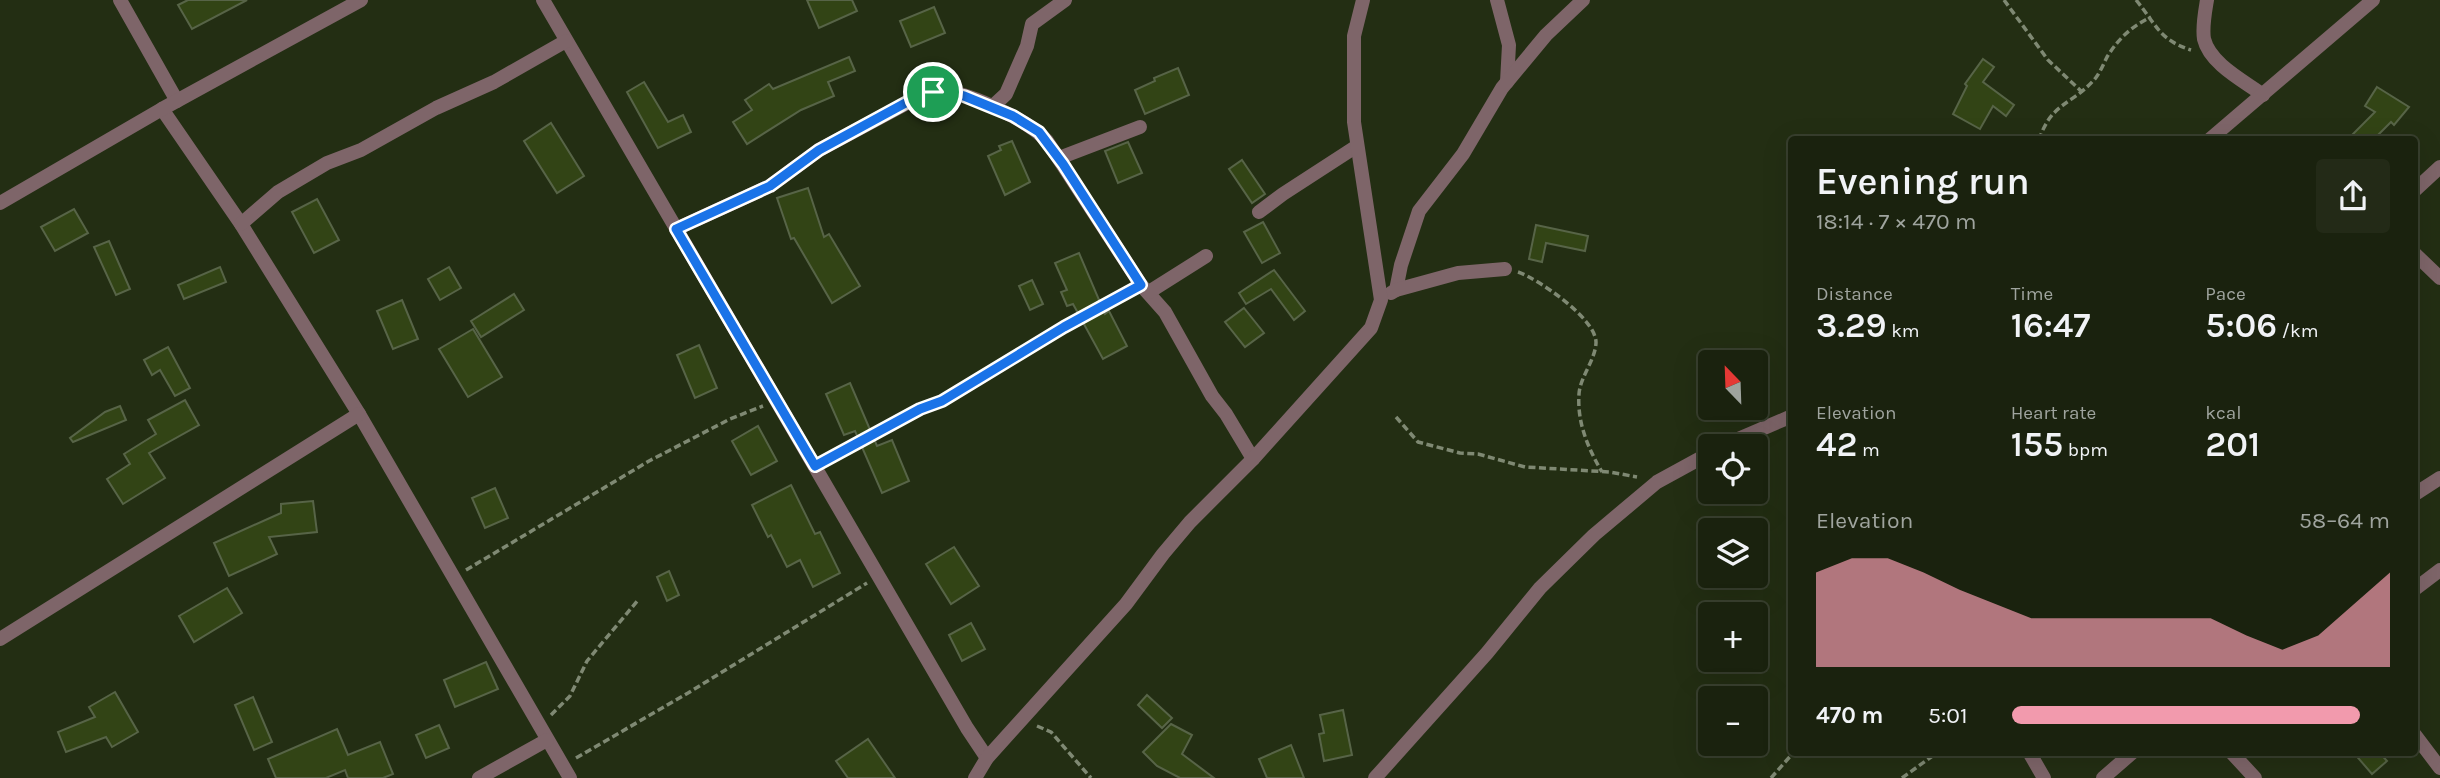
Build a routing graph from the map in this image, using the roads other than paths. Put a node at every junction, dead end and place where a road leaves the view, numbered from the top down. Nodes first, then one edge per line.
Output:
1 (120, 0) edge
2 (361, 0) edge
3 (543, 0) edge
4 (1065, 0) edge
5 (1363, 0) edge
6 (1497, 0) edge
7 (1583, 0) edge
8 (2207, 0) edge
9 (2373, 0) edge
10 (566, 41) junction
11 (1507, 82) junction
12 (2263, 95) junction
13 (177, 101) junction
14 (992, 107) junction
15 (162, 109) junction
16 (1140, 127) dead end
17 (2214, 136) edge
18 (1357, 146) junction
19 (1059, 158) junction
20 (2440, 167) edge
21 (2418, 187) edge
22 (0, 203) edge
23 (1259, 212) dead end
24 (241, 224) junction
25 (676, 229) junction
26 (1206, 256) dead end
27 (2418, 257) edge
28 (1505, 269) road end
29 (2440, 278) edge
30 (1145, 289) junction
31 (1396, 290) junction
32 (1381, 300) junction
33 (359, 414) junction
34 (1788, 418) edge
35 (1750, 434) edge
36 (1254, 459) junction
37 (1698, 460) edge
38 (2439, 481) edge
39 (2418, 492) edge
40 (2440, 570) edge
41 (2418, 587) edge
42 (0, 639) edge
43 (2418, 739) edge
44 (547, 740) junction
45 (2031, 756) edge
46 (2128, 756) edge
47 (2235, 756) edge
48 (987, 758) junction
49 (2440, 768) edge
50 (566, 772) edge
51 (479, 778) edge
52 (975, 778) edge
53 (1375, 778) edge
54 (2044, 778) edge
55 (2102, 778) edge
56 (2255, 778) edge

1 - 13 street
2 - 13 street
3 - 10 street
4 - 14 street
5 - 18 street
6 - 11 street
7 - 11 street
8 - 12 street
9 - 12 street
10 - 24 street
10 - 25 street
11 - 31 street
12 - 17 street
13 - 15 street
14 - 19 street
14 - 25 street
15 - 22 street
15 - 24 street
16 - 19 street
18 - 23 street
18 - 32 street
19 - 30 street
20 - 21 street
24 - 33 street
25 - 48 street
26 - 30 street
27 - 29 street
28 - 31 street
30 - 36 street
31 - 32 street
32 - 36 street
33 - 42 street
33 - 44 street
34 - 35 street
36 - 48 street
37 - 53 street
38 - 39 street
40 - 41 street
43 - 49 street
44 - 50 street
44 - 51 street
45 - 54 street
46 - 55 street
47 - 56 street
48 - 52 street

